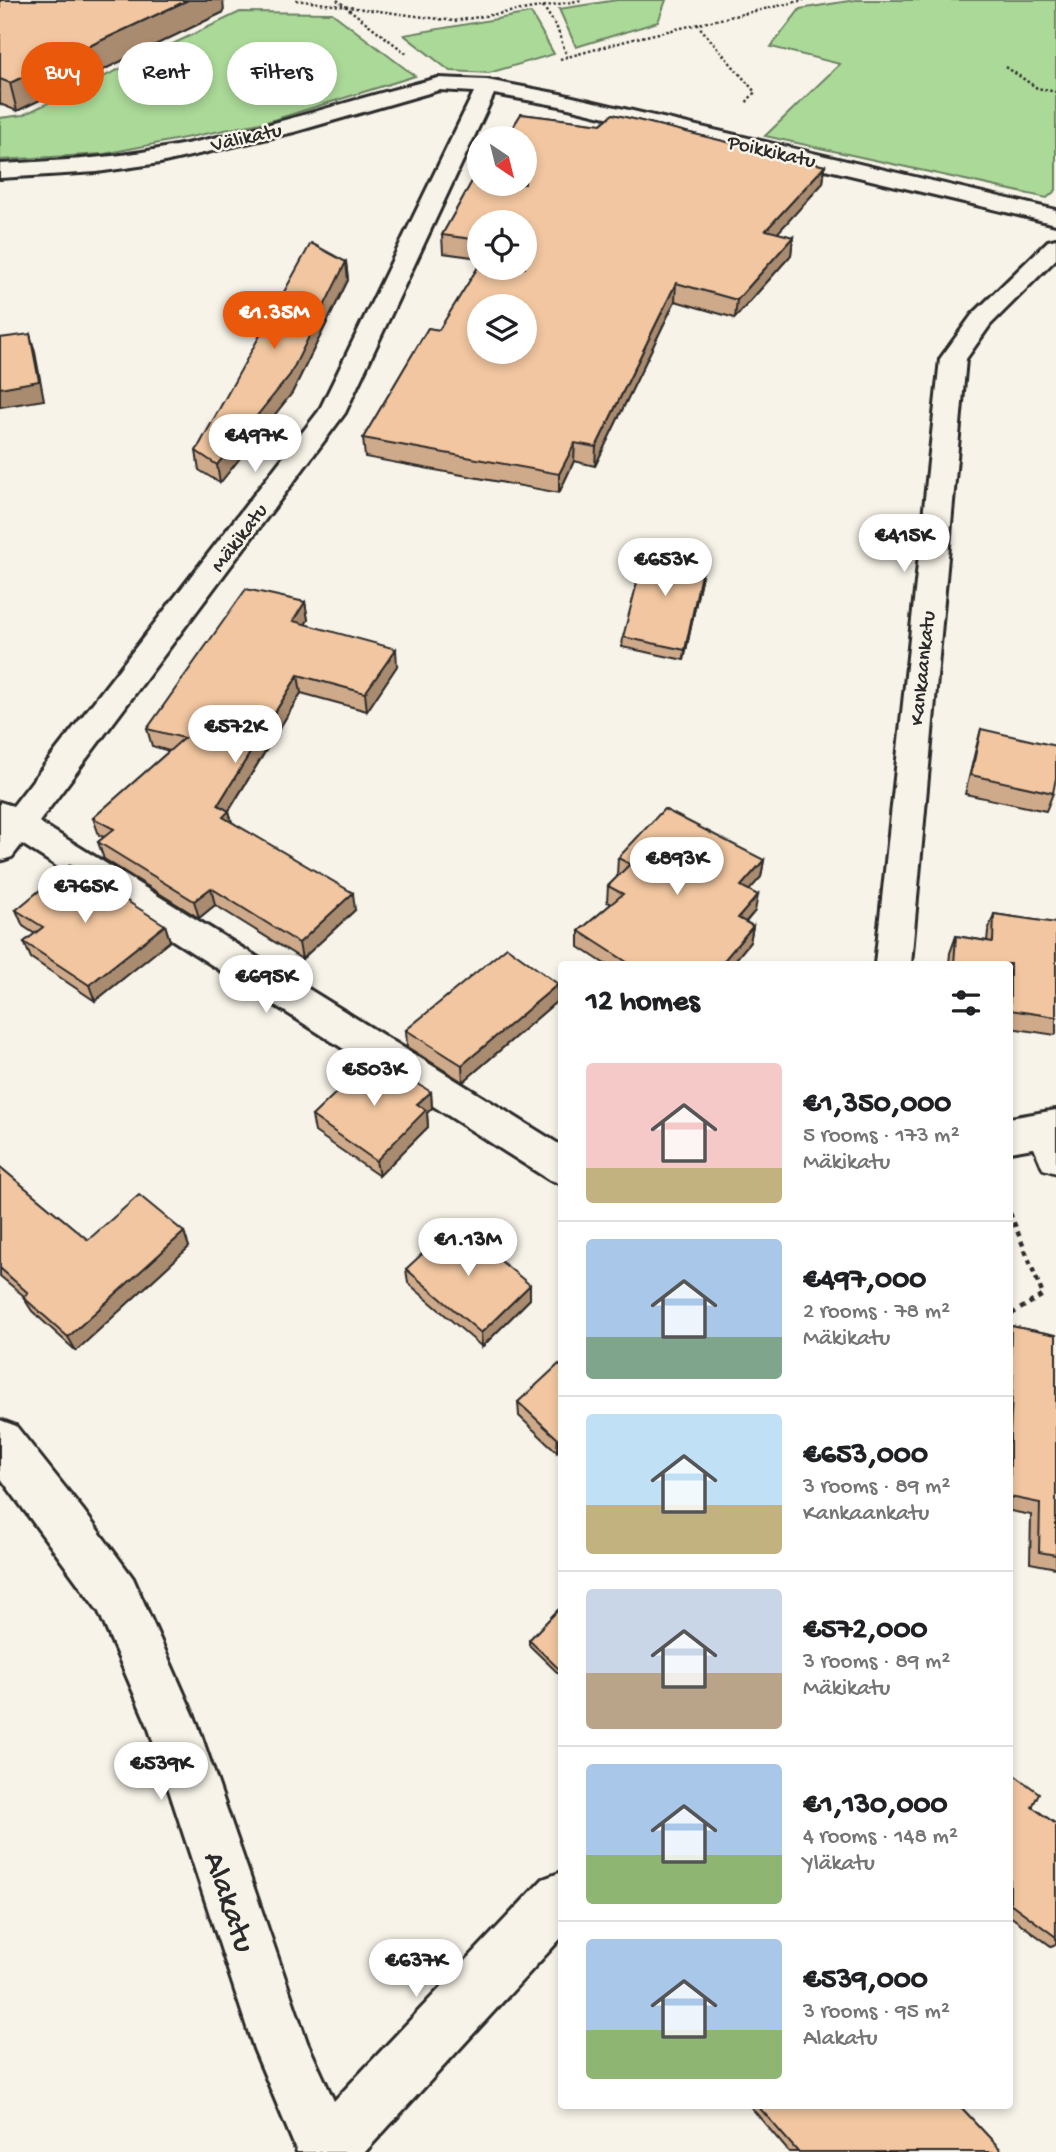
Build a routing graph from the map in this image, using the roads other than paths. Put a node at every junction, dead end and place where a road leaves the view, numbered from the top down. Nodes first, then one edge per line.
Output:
1 (487, 86) junction
2 (0, 171) edge
3 (1056, 217) edge
4 (1056, 246) edge
5 (6, 829) edge
6 (893, 961) edge
7 (558, 1165) edge
8 (0, 1441) edge
9 (558, 1902) edge
10 (327, 2152) edge

1 - 2 street, Välikatu
1 - 3 street, Poikkikatu
1 - 5 street, Mäkikatu
4 - 6 street, Kankaankatu
5 - 7 street
8 - 10 street, Alakatu
9 - 10 street

